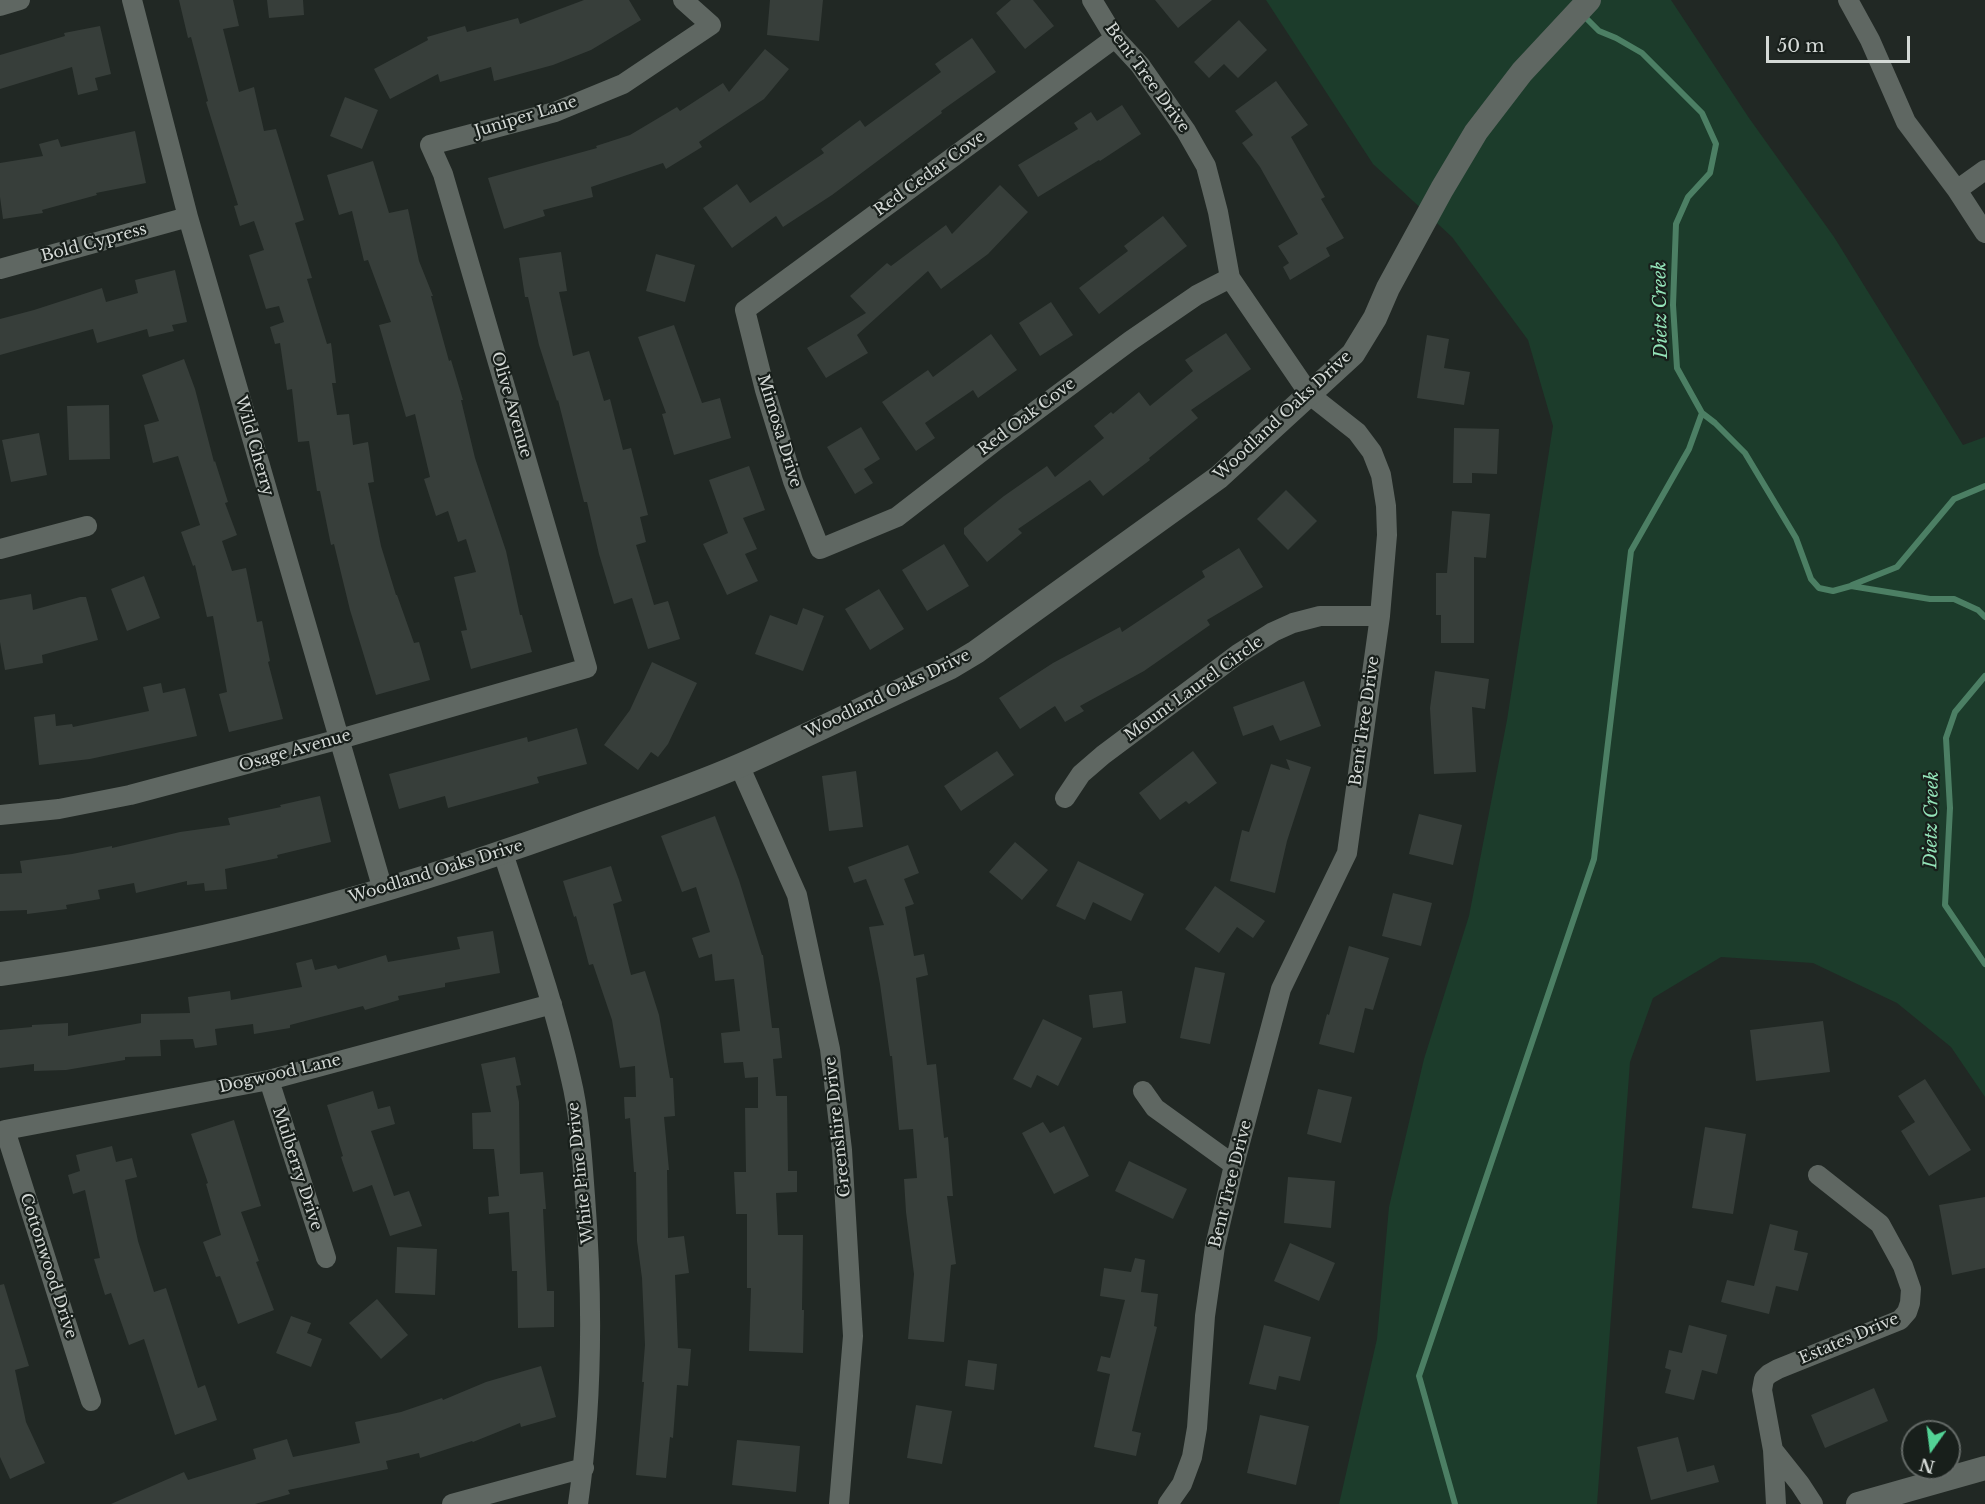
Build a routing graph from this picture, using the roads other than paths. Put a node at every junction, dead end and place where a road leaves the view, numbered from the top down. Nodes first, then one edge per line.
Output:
1 (20, 0) edge
2 (132, 0) edge
3 (683, 0) edge
4 (1092, 0) edge
5 (1589, 0) edge
6 (1848, 0) edge
7 (0, 6) edge
8 (1115, 38) junction
9 (430, 145) joint
10 (1985, 170) edge
11 (1957, 190) junction
12 (188, 217) junction
13 (1985, 233) edge
14 (0, 269) edge
15 (1230, 278) junction
16 (745, 310) joint
17 (1310, 395) junction
18 (87, 526) dead end
19 (0, 549) edge
20 (820, 549) joint
21 (1380, 616) junction
22 (587, 668) joint
23 (340, 739) junction
24 (739, 765) junction
25 (1065, 798) dead end
26 (0, 815) edge
27 (503, 853) junction
28 (383, 890) junction
29 (0, 975) edge
30 (552, 1004) junction
31 (269, 1080) junction
32 (1143, 1091) dead end
33 (5, 1130) joint
34 (1234, 1165) junction
35 (1818, 1175) dead end
36 (326, 1258) dead end
37 (91, 1401) dead end
38 (1773, 1450) junction
39 (584, 1468) junction
40 (1985, 1468) edge
41 (452, 1504) edge
42 (578, 1504) edge
43 (839, 1504) edge
44 (1168, 1504) edge
45 (1776, 1504) edge
46 (1813, 1504) edge
47 (1858, 1504) edge

1 - 7 street
2 - 12 street, Wild Cherry
3 - 9 street, Juniper Lane
4 - 8 street, Bent Tree Drive
5 - 17 street, Woodland Oaks Drive
6 - 11 street
8 - 15 street, Bent Tree Drive
8 - 16 street, Red Cedar Cove
9 - 22 street, Olive Avenue
10 - 11 street
11 - 13 street
12 - 14 street, Bold Cypress
12 - 23 street, Wild Cherry
15 - 17 street, Bent Tree Drive
15 - 20 street, Red Oak Cove
16 - 20 street, Mimosa Drive
17 - 21 street, Bent Tree Drive
17 - 24 street, Woodland Oaks Drive
18 - 19 street
21 - 25 street, Mount Laurel Circle
21 - 34 street, Bent Tree Drive
22 - 23 street, Osage Avenue
23 - 26 street, Osage Avenue
23 - 28 street, Wild Cherry
24 - 27 street, Woodland Oaks Drive
24 - 43 street, Greenshire Drive
27 - 28 street, Woodland Oaks Drive
27 - 30 street, White Pine Drive
28 - 29 street, Woodland Oaks Drive
30 - 31 street, Dogwood Lane
30 - 39 street, White Pine Drive
31 - 33 street, Dogwood Lane
31 - 36 street, Mulberry Drive
32 - 34 street
33 - 37 street, Cottonwood Drive
34 - 44 street, Bent Tree Drive
35 - 38 street, Estates Drive
38 - 45 street, Estates Drive
38 - 46 street, Estates Drive
39 - 41 street
39 - 42 street, White Pine Drive
40 - 47 street

